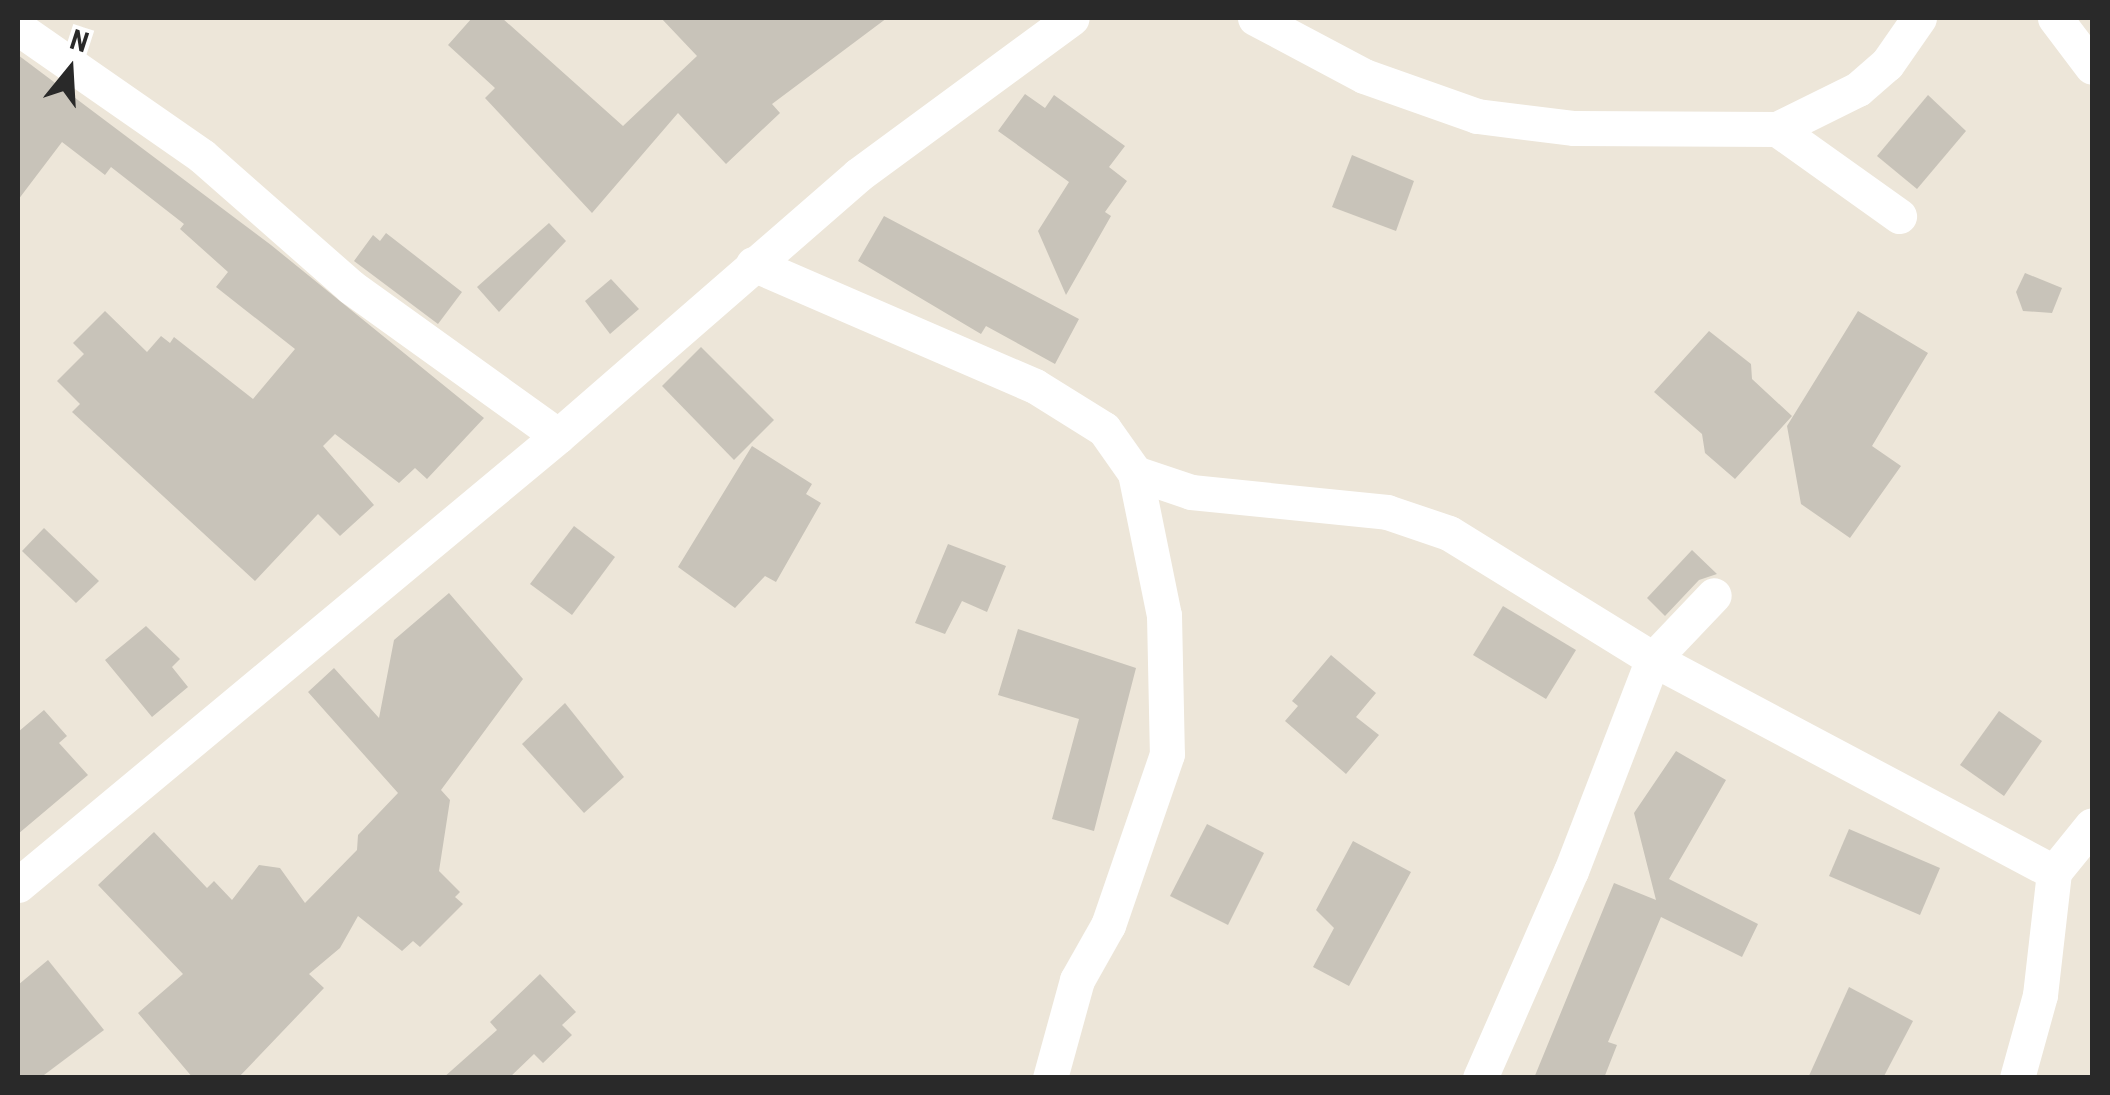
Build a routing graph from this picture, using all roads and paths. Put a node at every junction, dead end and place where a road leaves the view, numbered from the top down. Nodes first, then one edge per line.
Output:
1 (1072, 18) edge
2 (1255, 18) edge
3 (1919, 18) edge
4 (2055, 18) edge
5 (18, 28) edge
6 (2092, 67) edge
7 (1777, 130) junction
8 (1899, 216) dead end
9 (753, 264) junction
10 (558, 436) junction
11 (1135, 473) junction
12 (1714, 594) dead end
13 (1653, 659) junction
14 (2092, 825) edge
15 (2054, 872) junction
16 (18, 884) edge
17 (1050, 1078) edge
18 (1480, 1078) edge
19 (2017, 1078) edge

1 - 9 street
2 - 7 street
3 - 7 street
4 - 6 street
5 - 10 street
7 - 8 street
9 - 10 street
9 - 11 street
10 - 16 street
11 - 13 street
11 - 17 street
12 - 13 street
13 - 15 street
13 - 18 street
14 - 15 street
15 - 19 street

